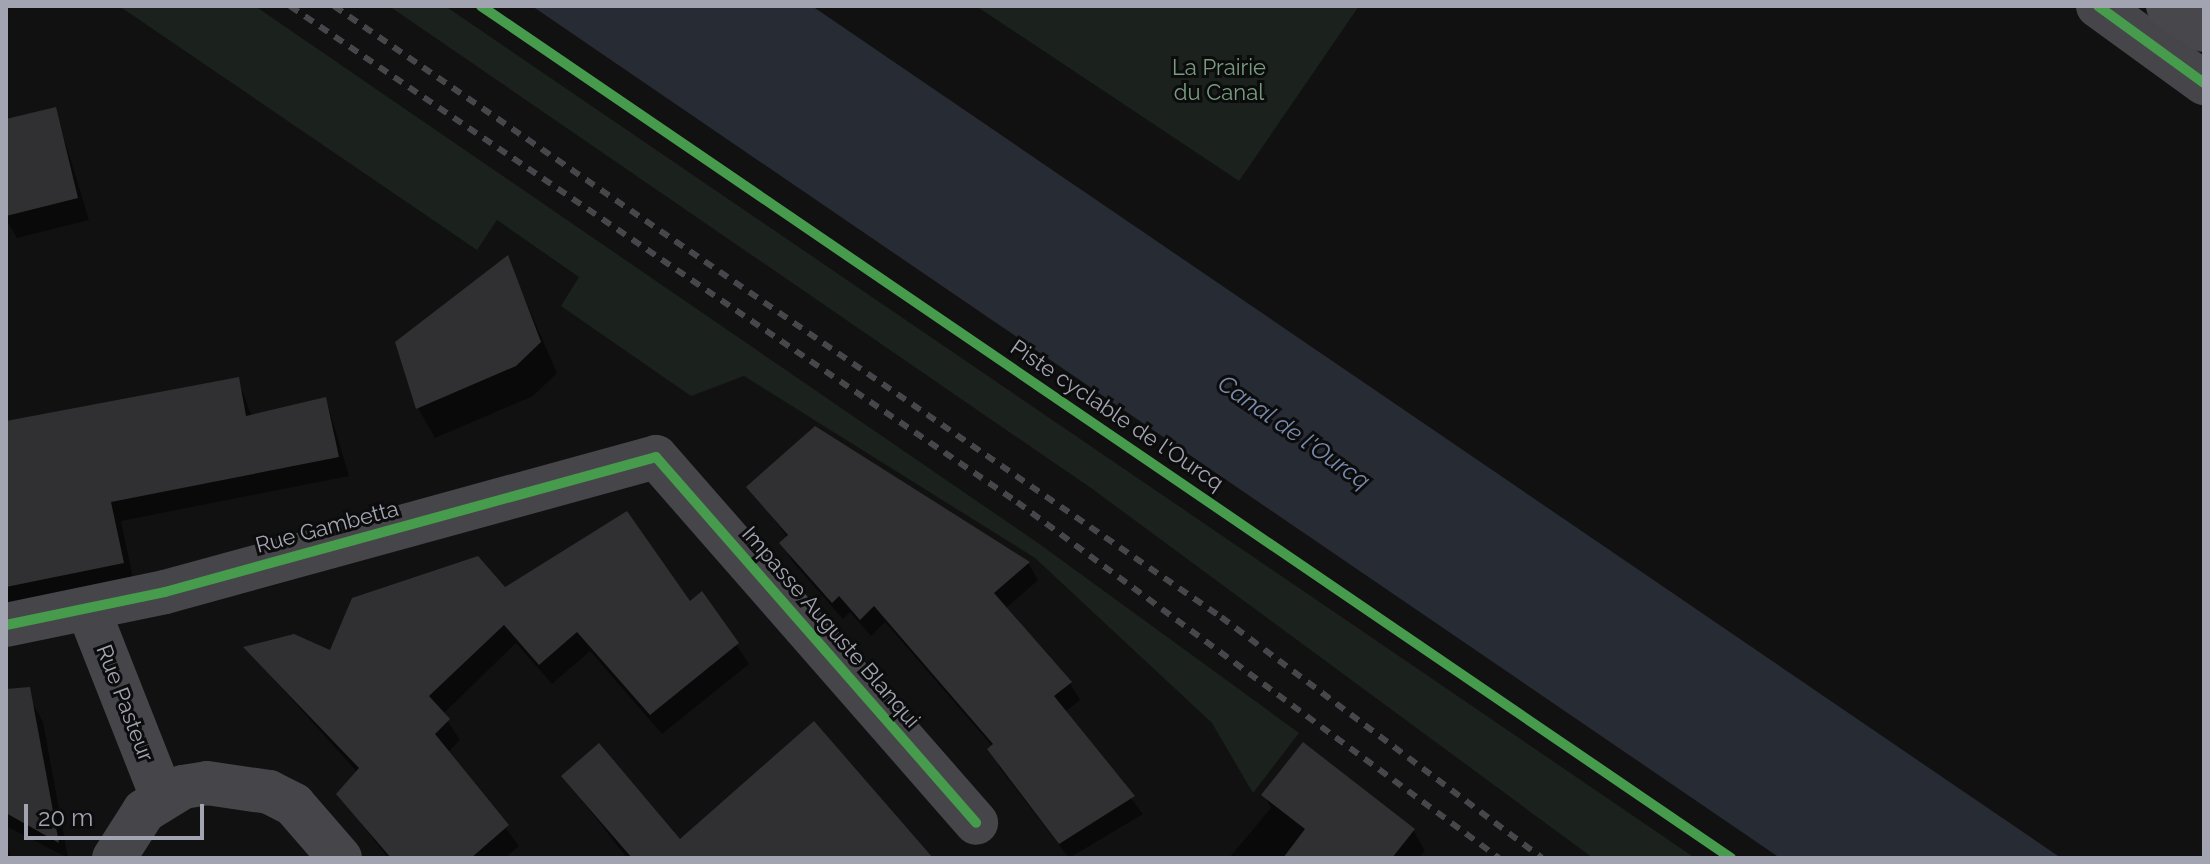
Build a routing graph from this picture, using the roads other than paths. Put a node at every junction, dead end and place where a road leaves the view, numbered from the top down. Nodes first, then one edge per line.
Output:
1 (2098, 6) edge
2 (2168, 6) edge
3 (2204, 30) edge
4 (2204, 83) edge
5 (656, 457) joint
6 (88, 609) junction
7 (6, 625) edge
8 (162, 797) junction
9 (976, 823) dead end
10 (114, 858) edge
11 (340, 858) edge

1 - 4 street
2 - 3 main road
5 - 6 street, Rue Gambetta
5 - 9 street, Impasse Auguste Blanqui
6 - 7 street, Rue Gambetta
6 - 8 street, Rue Pasteur
8 - 10 street
8 - 11 street

